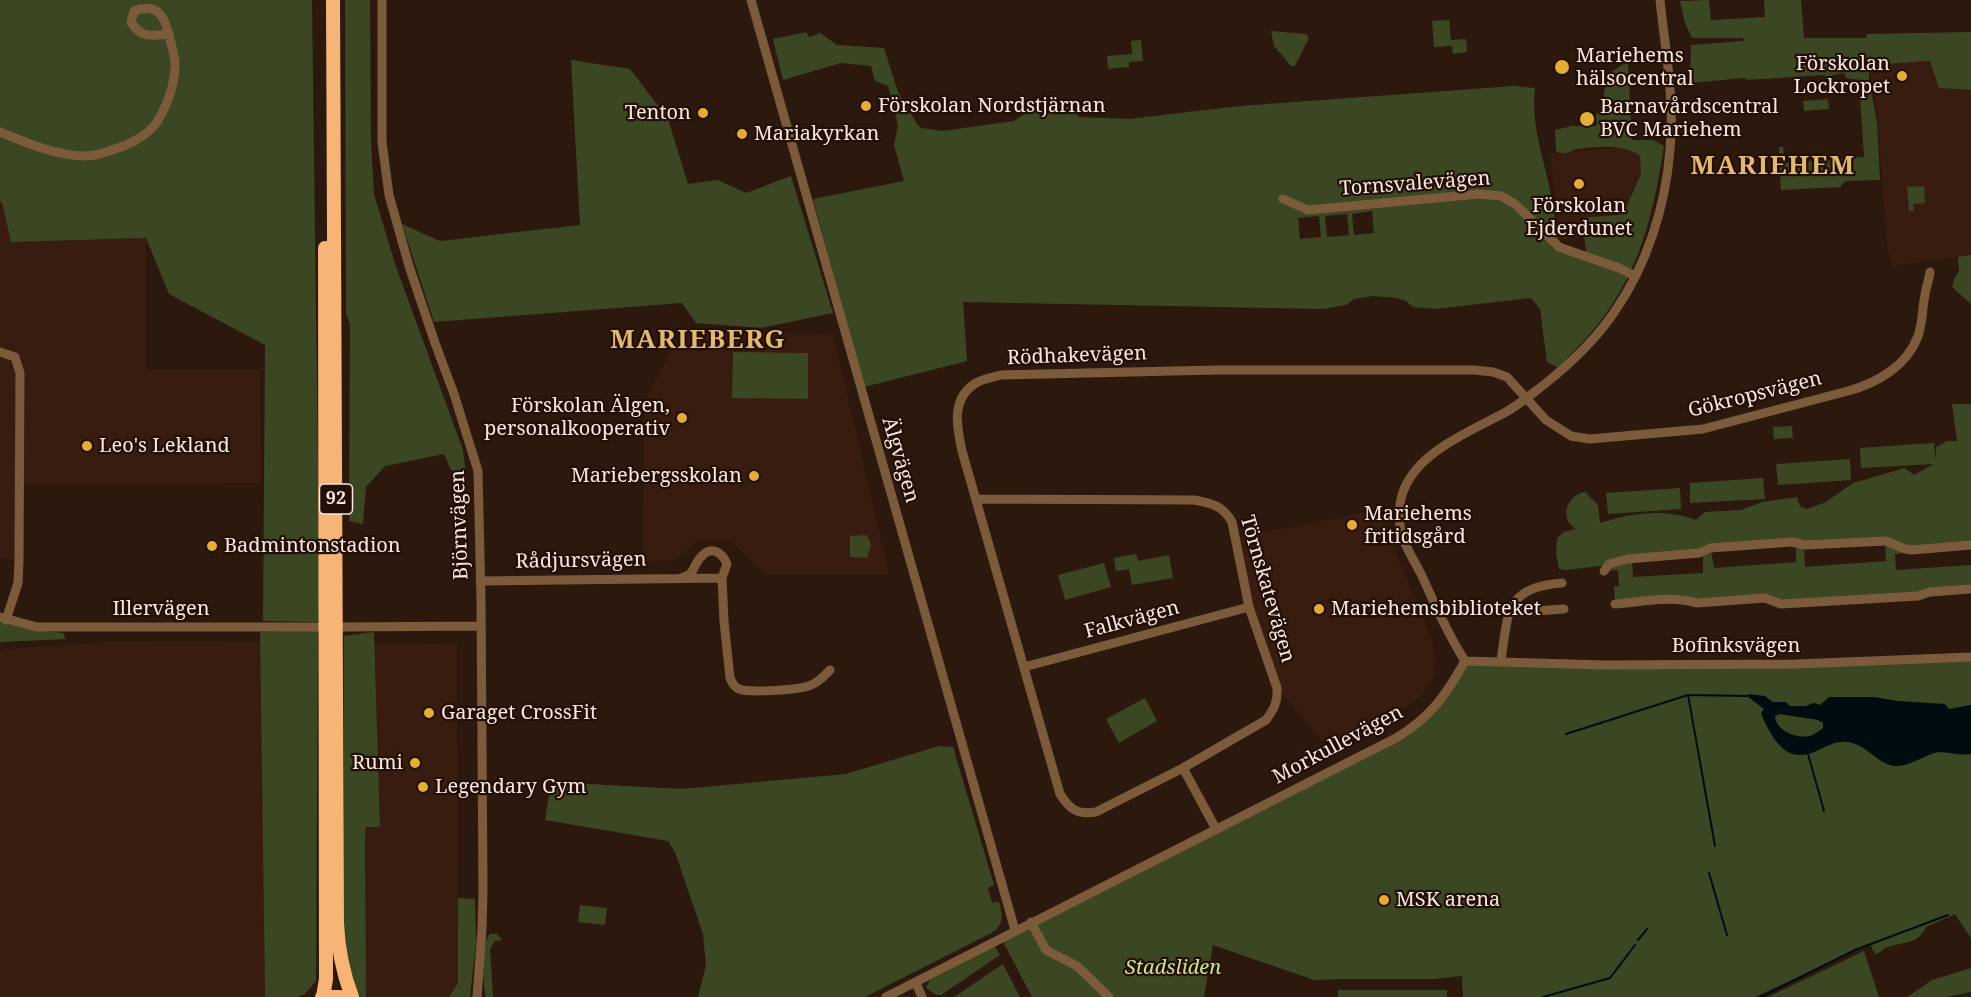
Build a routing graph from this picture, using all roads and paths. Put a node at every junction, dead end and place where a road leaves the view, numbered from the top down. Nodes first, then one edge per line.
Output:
1 (325, 0) edge
2 (333, 0) edge
3 (382, 0) edge
4 (751, 0) edge
5 (1660, 0) edge
6 (169, 34) dead end
7 (0, 132) edge
8 (1283, 199) dead end
9 (1930, 272) dead end
10 (1635, 276) junction
11 (0, 352) edge
12 (1527, 399) junction
13 (976, 499) junction
14 (1971, 545) edge
15 (1604, 571) dead end
16 (681, 578) junction
17 (722, 578) junction
18 (480, 580) junction
19 (1562, 582) dead end
20 (1971, 589) edge
21 (1615, 604) dead end
22 (1249, 607) junction
23 (1564, 609) dead end
24 (1510, 613) junction
25 (3, 618) edge
26 (481, 626) junction
27 (323, 627) dead end
28 (343, 627) dead end
29 (1971, 657) edge
30 (1465, 661) junction
31 (1501, 662) junction
32 (1024, 667) junction
33 (830, 670) dead end
34 (1183, 768) junction
35 (1216, 829) junction
36 (1031, 922) junction
37 (1015, 930) junction
38 (916, 983) junction
39 (478, 995) edge
40 (322, 997) edge
41 (340, 997) edge
42 (352, 997) edge
43 (886, 997) edge
44 (922, 997) edge
45 (1109, 997) edge

1 - 40 highway, 92
2 - 42 highway, 92
3 - 18 street, Björnvägen
4 - 37 street, Älgvägen
5 - 10 street
6 - 7 street
8 - 10 street, Tornsvalevägen
9 - 12 street, Gökropsvägen
10 - 12 street
11 - 25 street
12 - 13 street, Rödhakevägen
12 - 30 street
13 - 22 street, Törnskatevägen
13 - 32 street, Rödhakevägen
14 - 15 street
16 - 17 street, Rådjursvägen
16 - 17 street
16 - 18 street, Rådjursvägen
17 - 33 street
18 - 26 street, Björnvägen
19 - 24 street
20 - 21 street
22 - 32 street, Falkvägen
22 - 34 street, Törnskatevägen
23 - 24 street
24 - 31 street
25 - 27 street, Illervägen
26 - 28 street
26 - 39 street, Björnvägen
29 - 31 street, Bofinksvägen
30 - 31 street, Bofinksvägen
30 - 35 street, Morkullevägen
32 - 34 street, Rödhakevägen
34 - 35 street
35 - 36 street, Morkullevägen
36 - 37 street, Morkullevägen
36 - 45 street
37 - 38 street, Morkullevägen
38 - 43 street, Morkullevägen
38 - 44 street
40 - 41 highway

